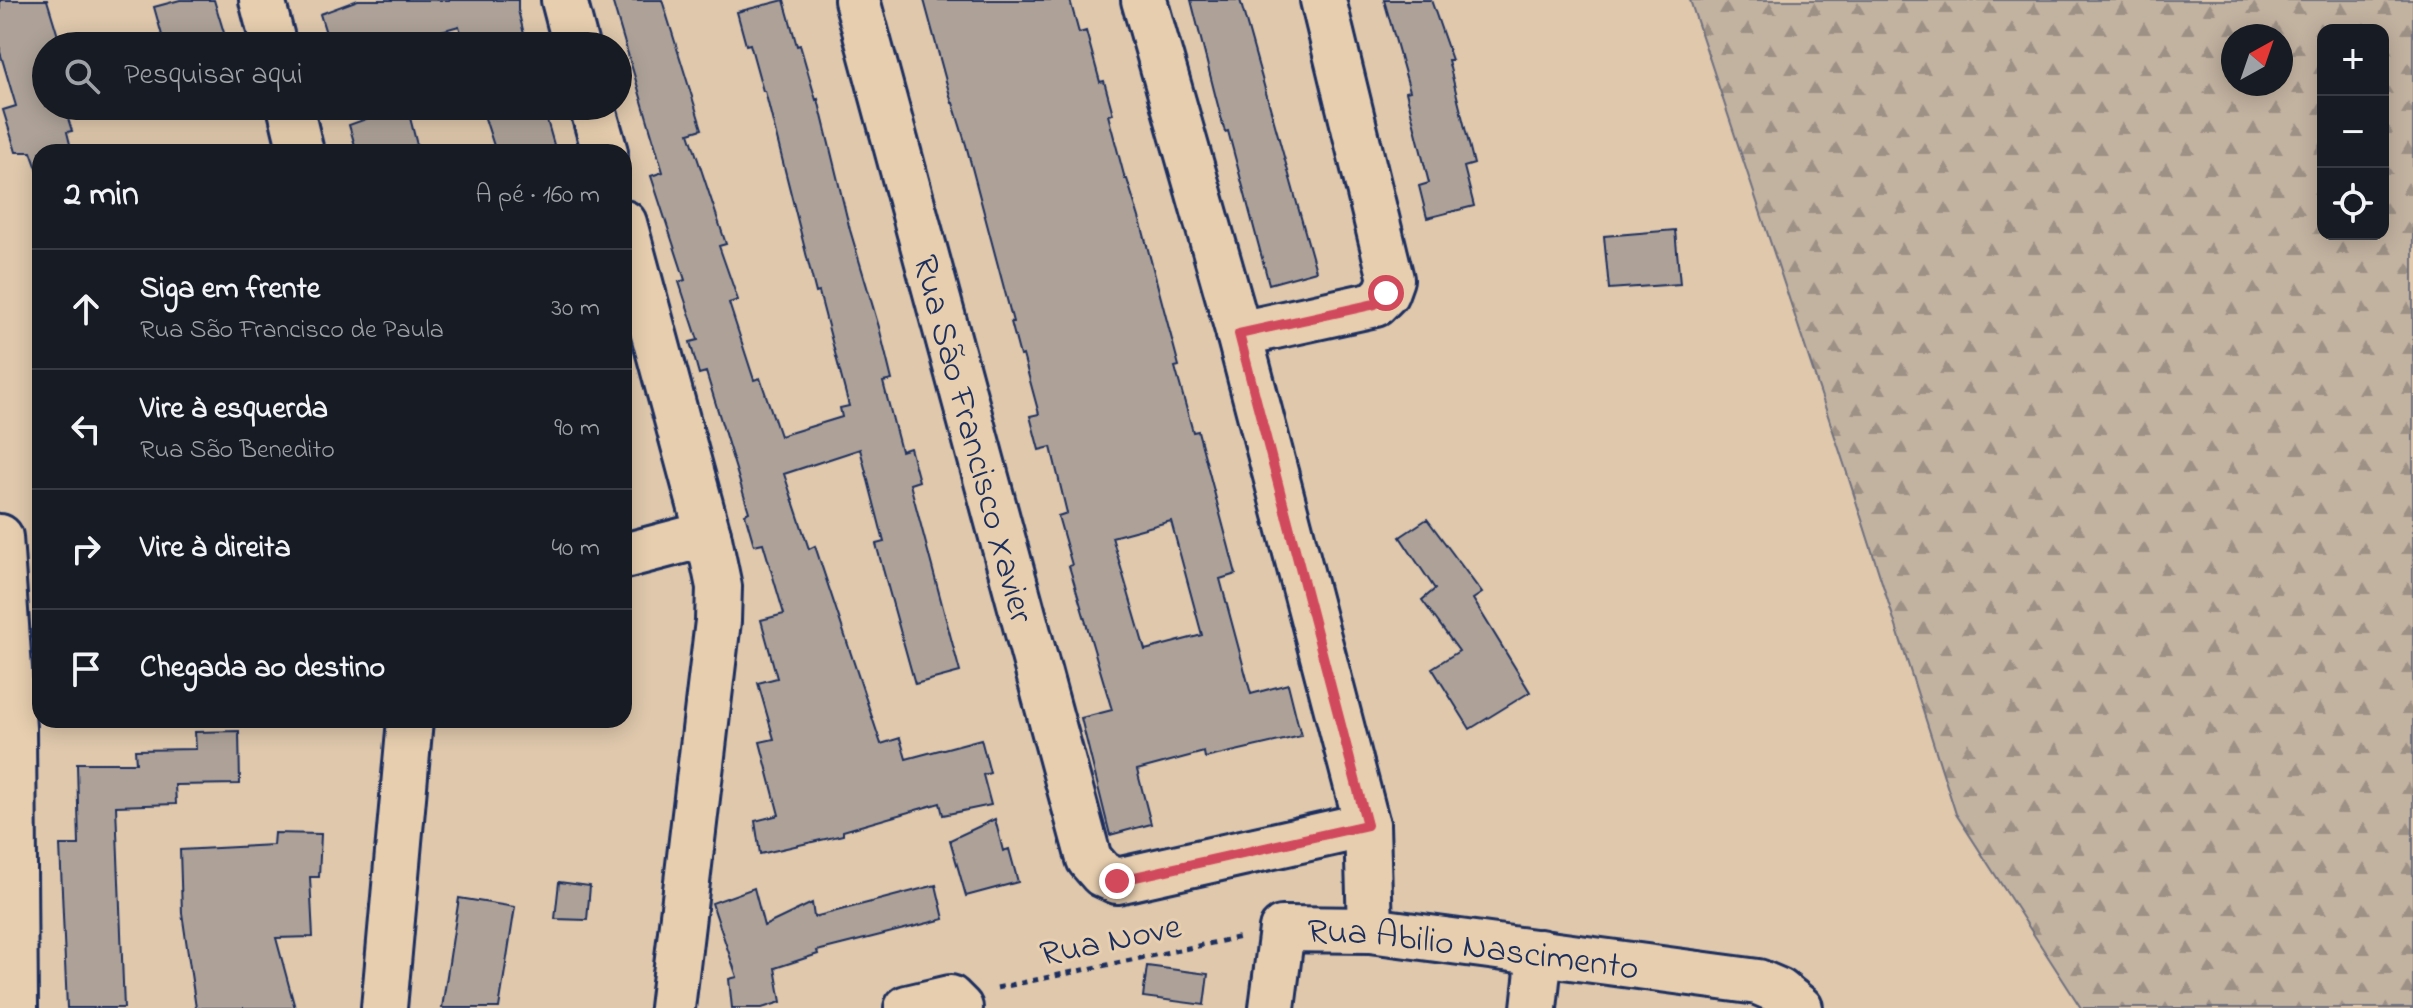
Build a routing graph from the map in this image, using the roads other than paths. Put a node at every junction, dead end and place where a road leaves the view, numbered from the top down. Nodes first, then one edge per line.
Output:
1 (262, 0) edge
2 (564, 0) edge
3 (857, 0) edge
4 (1144, 0) edge
5 (1323, 0) edge
6 (270, 32) edge
7 (572, 32) edge
8 (293, 120) edge
9 (596, 120) edge
10 (299, 144) edge
11 (603, 144) edge
12 (632, 253) edge
13 (1239, 334) junction
14 (708, 534) junction
15 (0, 537) edge
16 (632, 554) edge
17 (28, 724) edge
18 (409, 728) edge
19 (1367, 825) junction
20 (1370, 930) junction
21 (1540, 952) junction
22 (955, 1003) edge
23 (15, 1008) edge
24 (384, 1008) edge
25 (672, 1008) edge
26 (907, 1008) edge
27 (1272, 1008) edge
28 (1534, 1008) edge
29 (1800, 1008) edge

1 - 6 street
2 - 7 street
3 - 19 street, Rua São Francisco Xavier
4 - 13 street
5 - 13 street
8 - 10 street
9 - 11 street
12 - 14 street
13 - 19 street
14 - 16 street
14 - 25 street
15 - 17 street
17 - 23 street
18 - 24 street
19 - 20 street
20 - 21 street, Rua Abilio Nascimento
20 - 27 street, Rua Abilio Nascimento
21 - 28 street
21 - 29 street, Rua Abilio Nascimento
22 - 26 street

